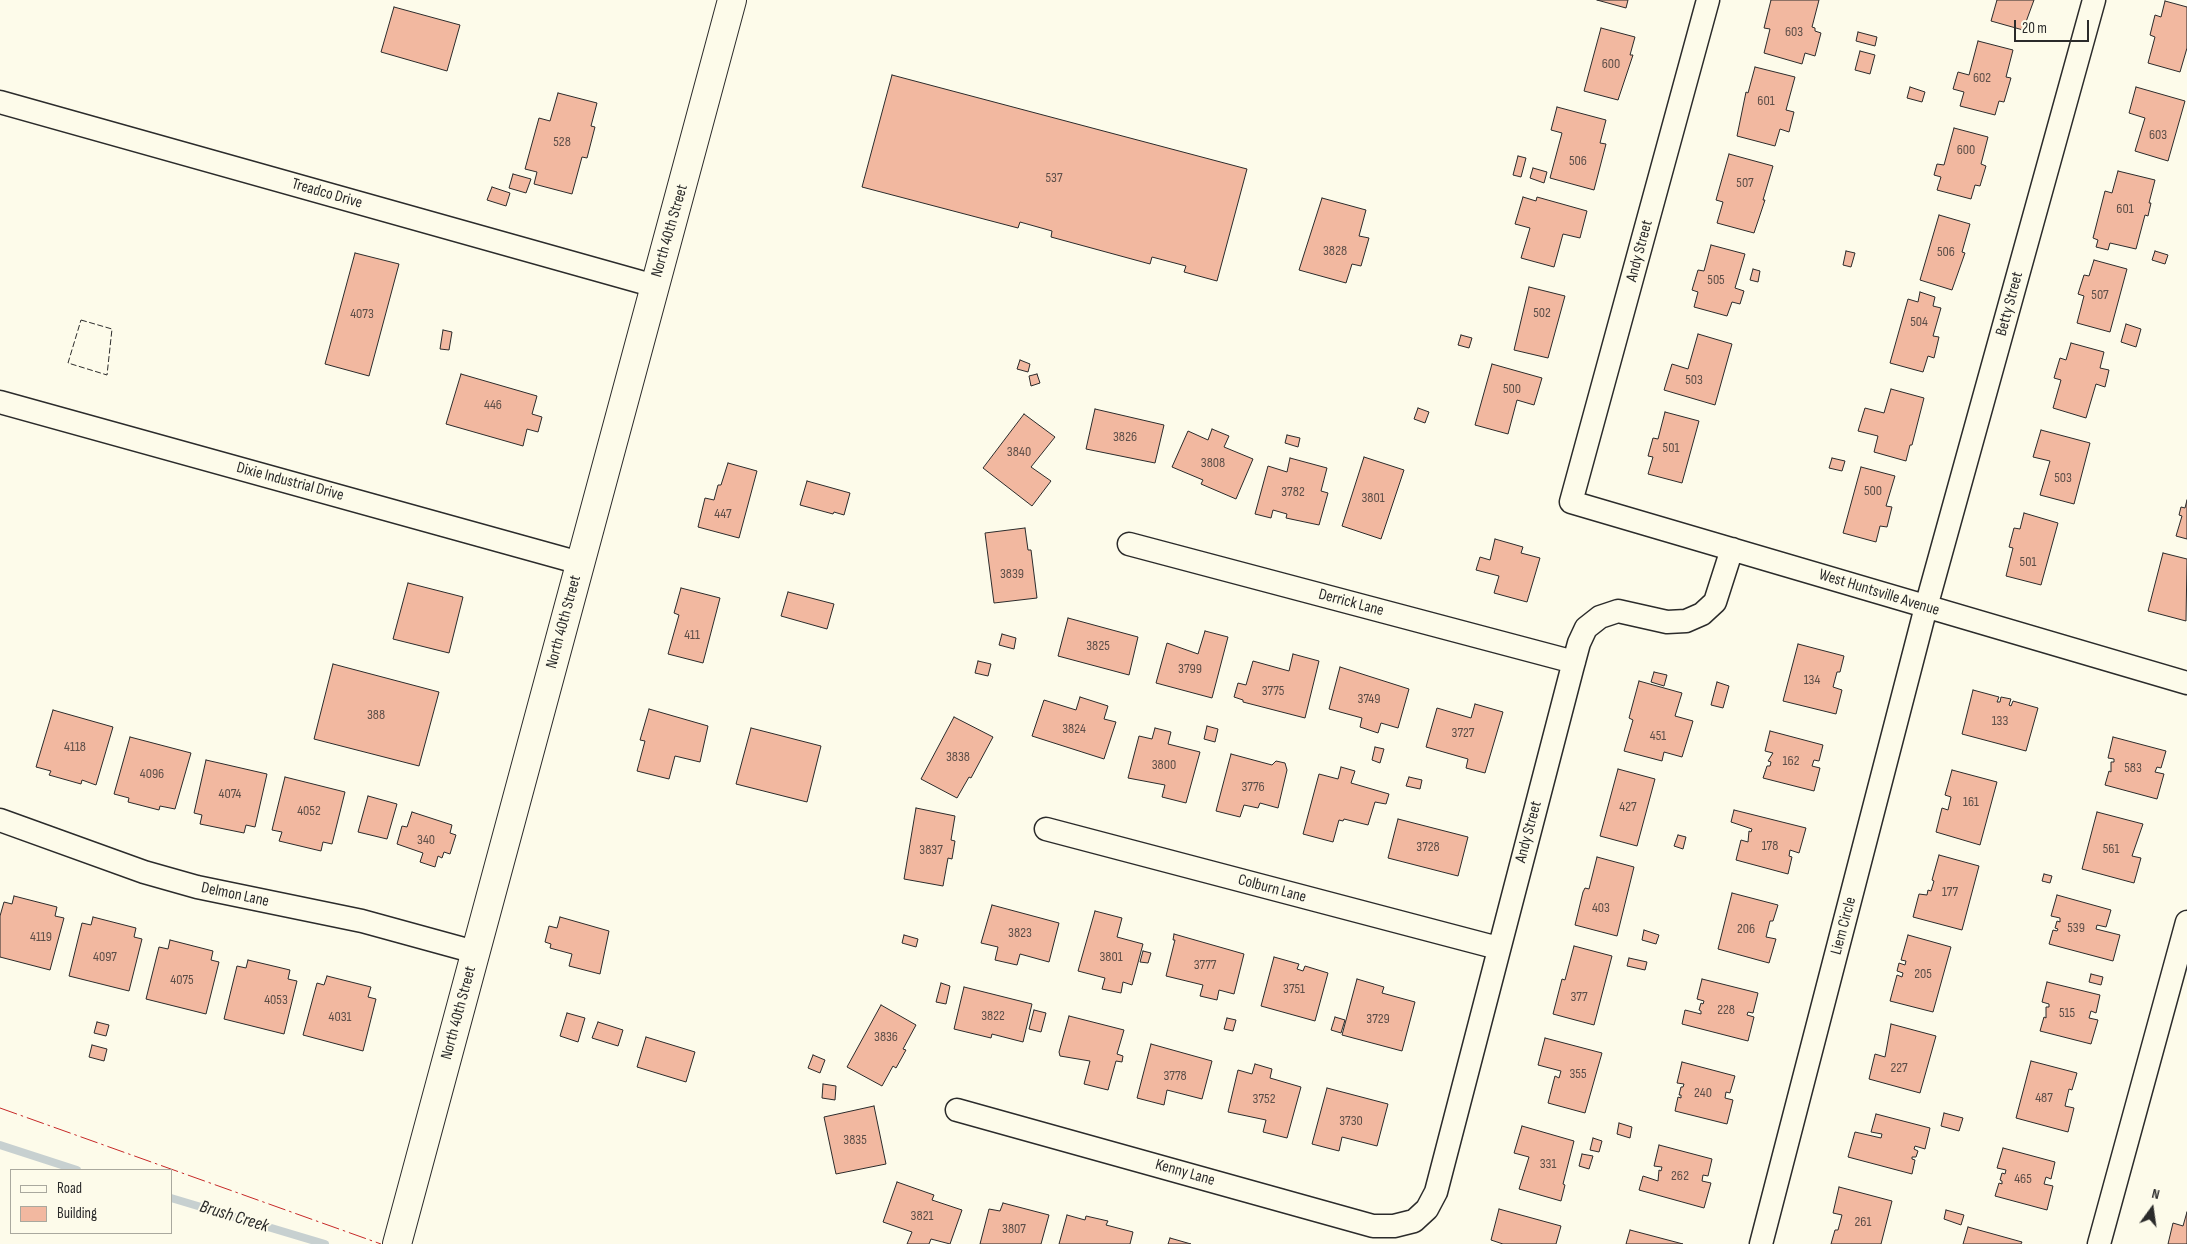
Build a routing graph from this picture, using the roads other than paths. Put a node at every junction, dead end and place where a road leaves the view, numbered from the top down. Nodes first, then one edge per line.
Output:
1 (732, 0) edge
2 (1708, 0) edge
3 (2094, 0) edge
4 (0, 102) edge
5 (655, 286) junction
6 (0, 402) edge
7 (1571, 502) joint
8 (1129, 544) dead end
9 (1732, 549) junction
10 (580, 563) junction
11 (1926, 608) junction
12 (1574, 662) junction
13 (2187, 683) edge
14 (0, 820) edge
15 (1046, 829) dead end
16 (2187, 922) edge
17 (1498, 948) junction
18 (475, 952) junction
19 (957, 1110) dead end
20 (1414, 1221) joint
21 (400, 1232) edge
22 (1761, 1244) edge
23 (2099, 1244) edge

1 - 5 street, North 40th Street
2 - 7 street, Andy Street
3 - 11 street, Betty Street
4 - 5 street, Treadco Drive
5 - 10 street, North 40th Street
6 - 10 street, Dixie Industrial Drive
7 - 9 street, West Huntsville Avenue
8 - 12 street, Derrick Lane
9 - 11 street, West Huntsville Avenue
9 - 12 street, Andy Street
10 - 18 street, North 40th Street
11 - 13 street, West Huntsville Avenue
11 - 22 street, Liem Circle
12 - 17 street, Andy Street
14 - 18 street, Delmon Lane
15 - 17 street, Colburn Lane
16 - 23 street
17 - 20 street, Andy Street
18 - 21 street, North 40th Street
19 - 20 street, Kenny Lane

